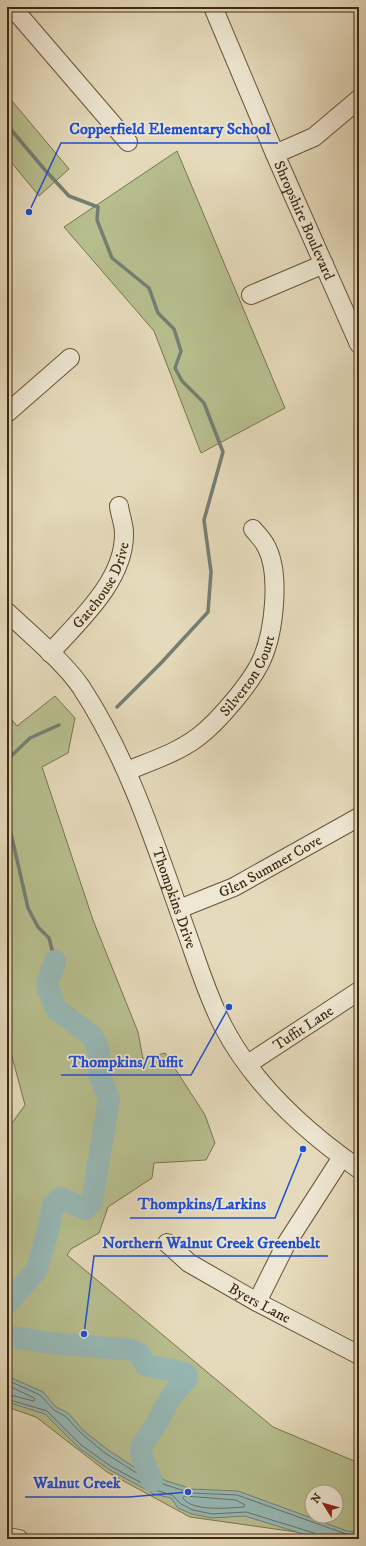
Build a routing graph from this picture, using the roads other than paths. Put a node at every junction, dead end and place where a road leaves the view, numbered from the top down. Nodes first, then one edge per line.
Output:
1 (12, 7) edge
2 (213, 7) edge
3 (359, 99) edge
4 (128, 142) dead end
5 (275, 154) junction
6 (324, 264) junction
7 (251, 295) dead end
8 (359, 344) edge
9 (70, 358) dead end
10 (7, 413) edge
11 (119, 506) dead end
12 (253, 529) dead end
13 (7, 612) edge
14 (50, 653) junction
15 (127, 771) junction
16 (359, 817) edge
17 (179, 909) junction
18 (359, 991) edge
19 (248, 1064) junction
20 (342, 1157) junction
21 (359, 1169) edge
22 (167, 1243) dead end
23 (257, 1302) junction
24 (359, 1355) edge
25 (7, 1537) edge
26 (19, 1539) edge

1 - 4 street
2 - 5 street, Shropshire Boulevard
3 - 5 street
5 - 6 street, Shropshire Boulevard
6 - 7 street
6 - 8 street, Shropshire Boulevard
9 - 10 street
11 - 14 street, Gatehouse Drive
12 - 15 street, Silverton Court
13 - 14 street, Thompkins Drive
14 - 15 street, Thompkins Drive
15 - 17 street, Thompkins Drive
16 - 17 street, Glen Summer Cove
17 - 19 street, Thompkins Drive
18 - 19 street, Tuffit Lane
19 - 20 street, Thompkins Drive
20 - 21 street, Thompkins Drive
20 - 23 street
22 - 23 street, Byers Lane
23 - 24 street, Byers Lane
25 - 26 street

